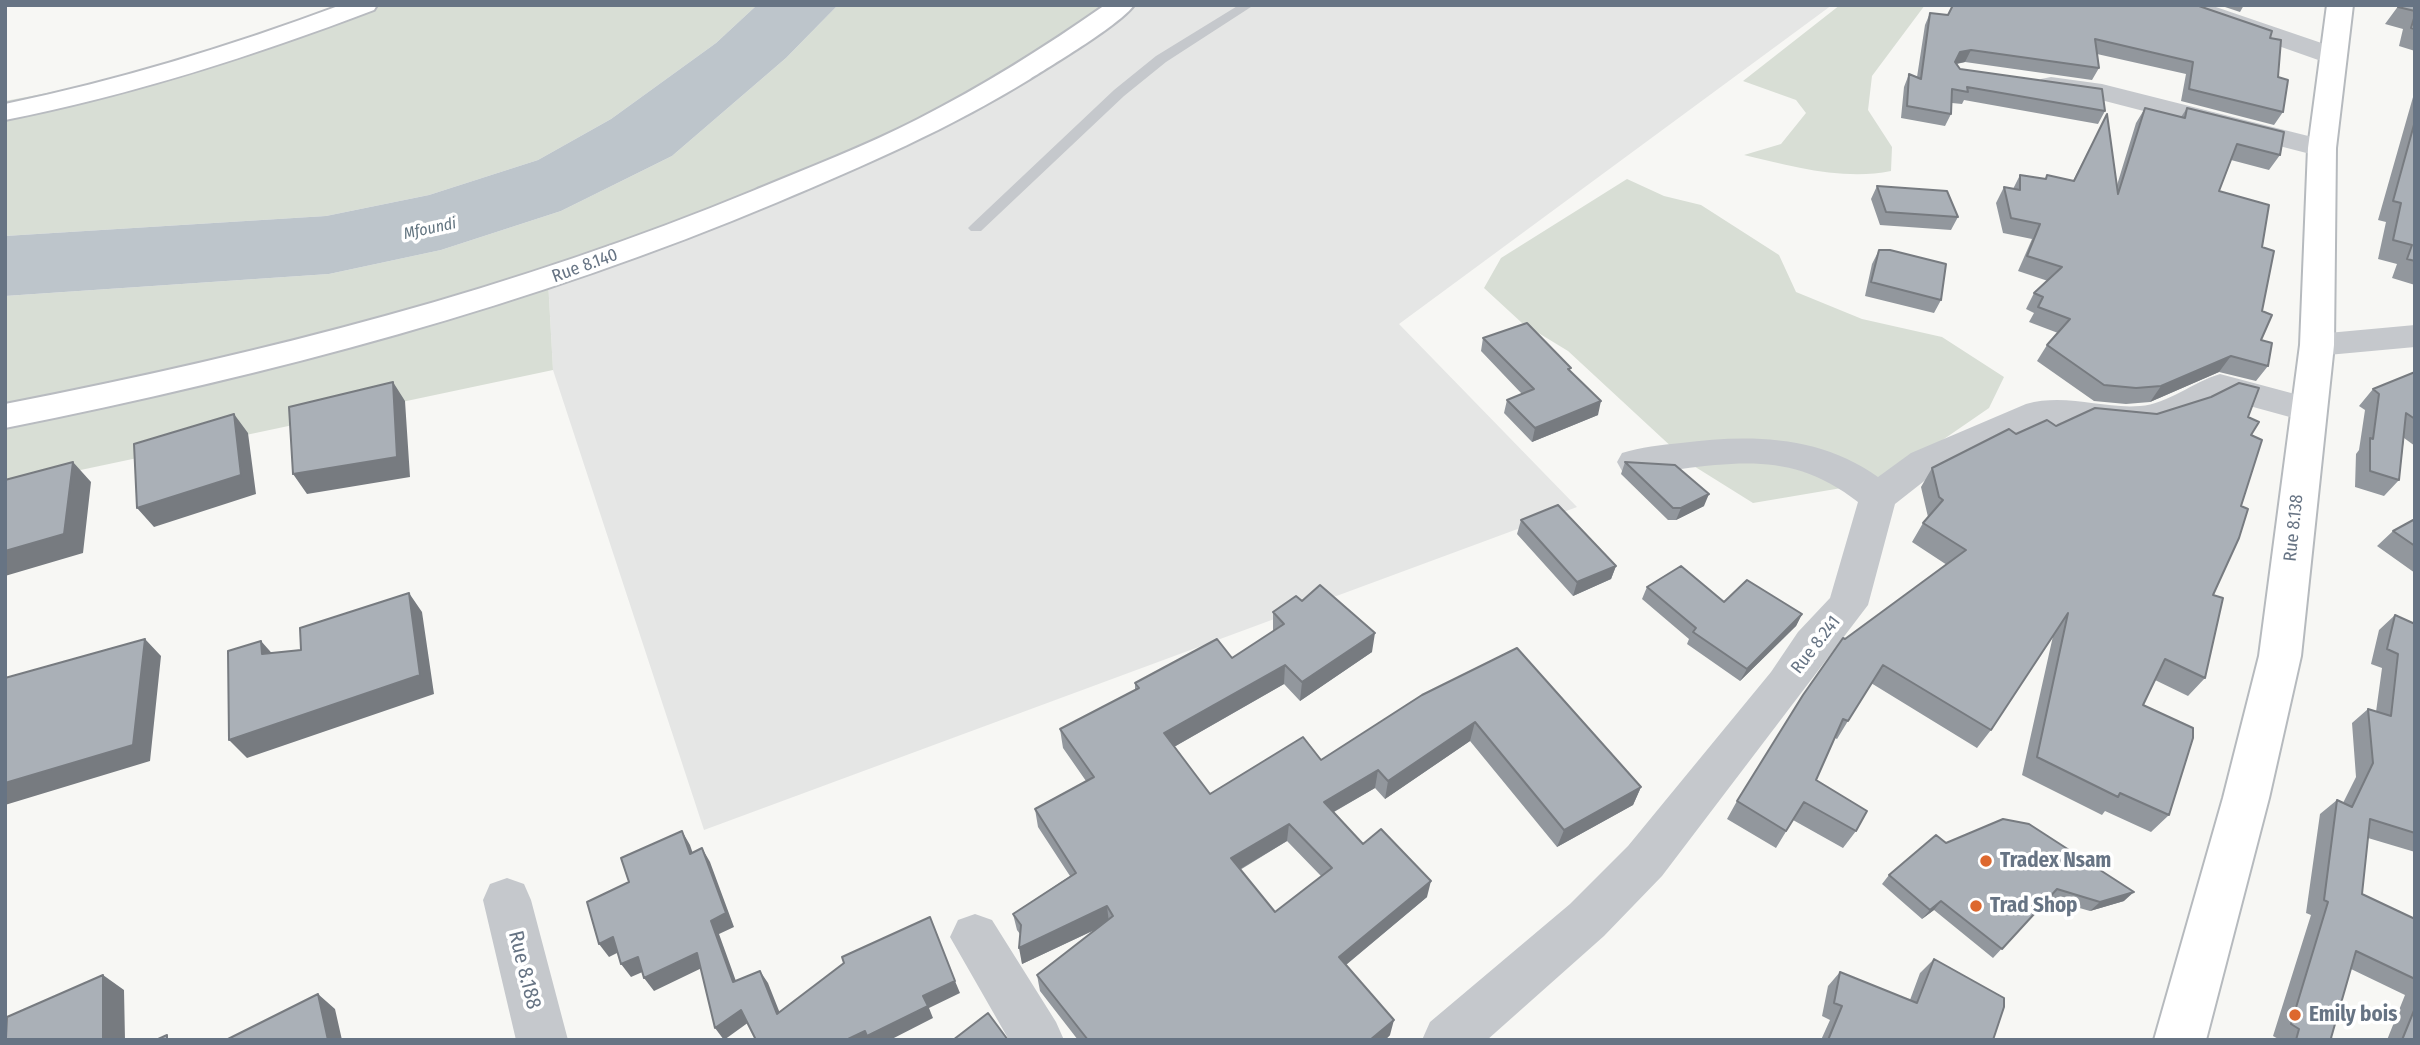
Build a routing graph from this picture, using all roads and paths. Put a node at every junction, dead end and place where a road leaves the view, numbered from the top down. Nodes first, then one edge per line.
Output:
1 (365, 5) edge
2 (1122, 5) edge
3 (1248, 5) edge
4 (2185, 5) edge
5 (2340, 5) edge
6 (2333, 56) junction
7 (2021, 82) edge
8 (5, 112) edge
9 (2322, 148) junction
10 (976, 228) dead end
11 (2415, 336) edge
12 (2317, 345) junction
13 (2308, 410) junction
14 (5, 416) edge
15 (1635, 462) edge
16 (1878, 496) junction
17 (507, 900) dead end
18 (975, 937) dead end
19 (542, 1040) edge
20 (1038, 1040) edge
21 (1448, 1040) edge
22 (2180, 1040) edge

1 - 8 main road
2 - 14 main road, Rue 8.140
3 - 10 lane
4 - 6 street
5 - 6 main road, Rue 8.138
6 - 9 main road, Rue 8.138
7 - 9 street
9 - 12 main road, Rue 8.138
11 - 12 street
12 - 13 main road, Rue 8.138
13 - 16 street
13 - 22 main road, Rue 8.138
15 - 16 street
16 - 21 street, Rue 8.241
17 - 19 street, Rue 8.188
18 - 20 street

